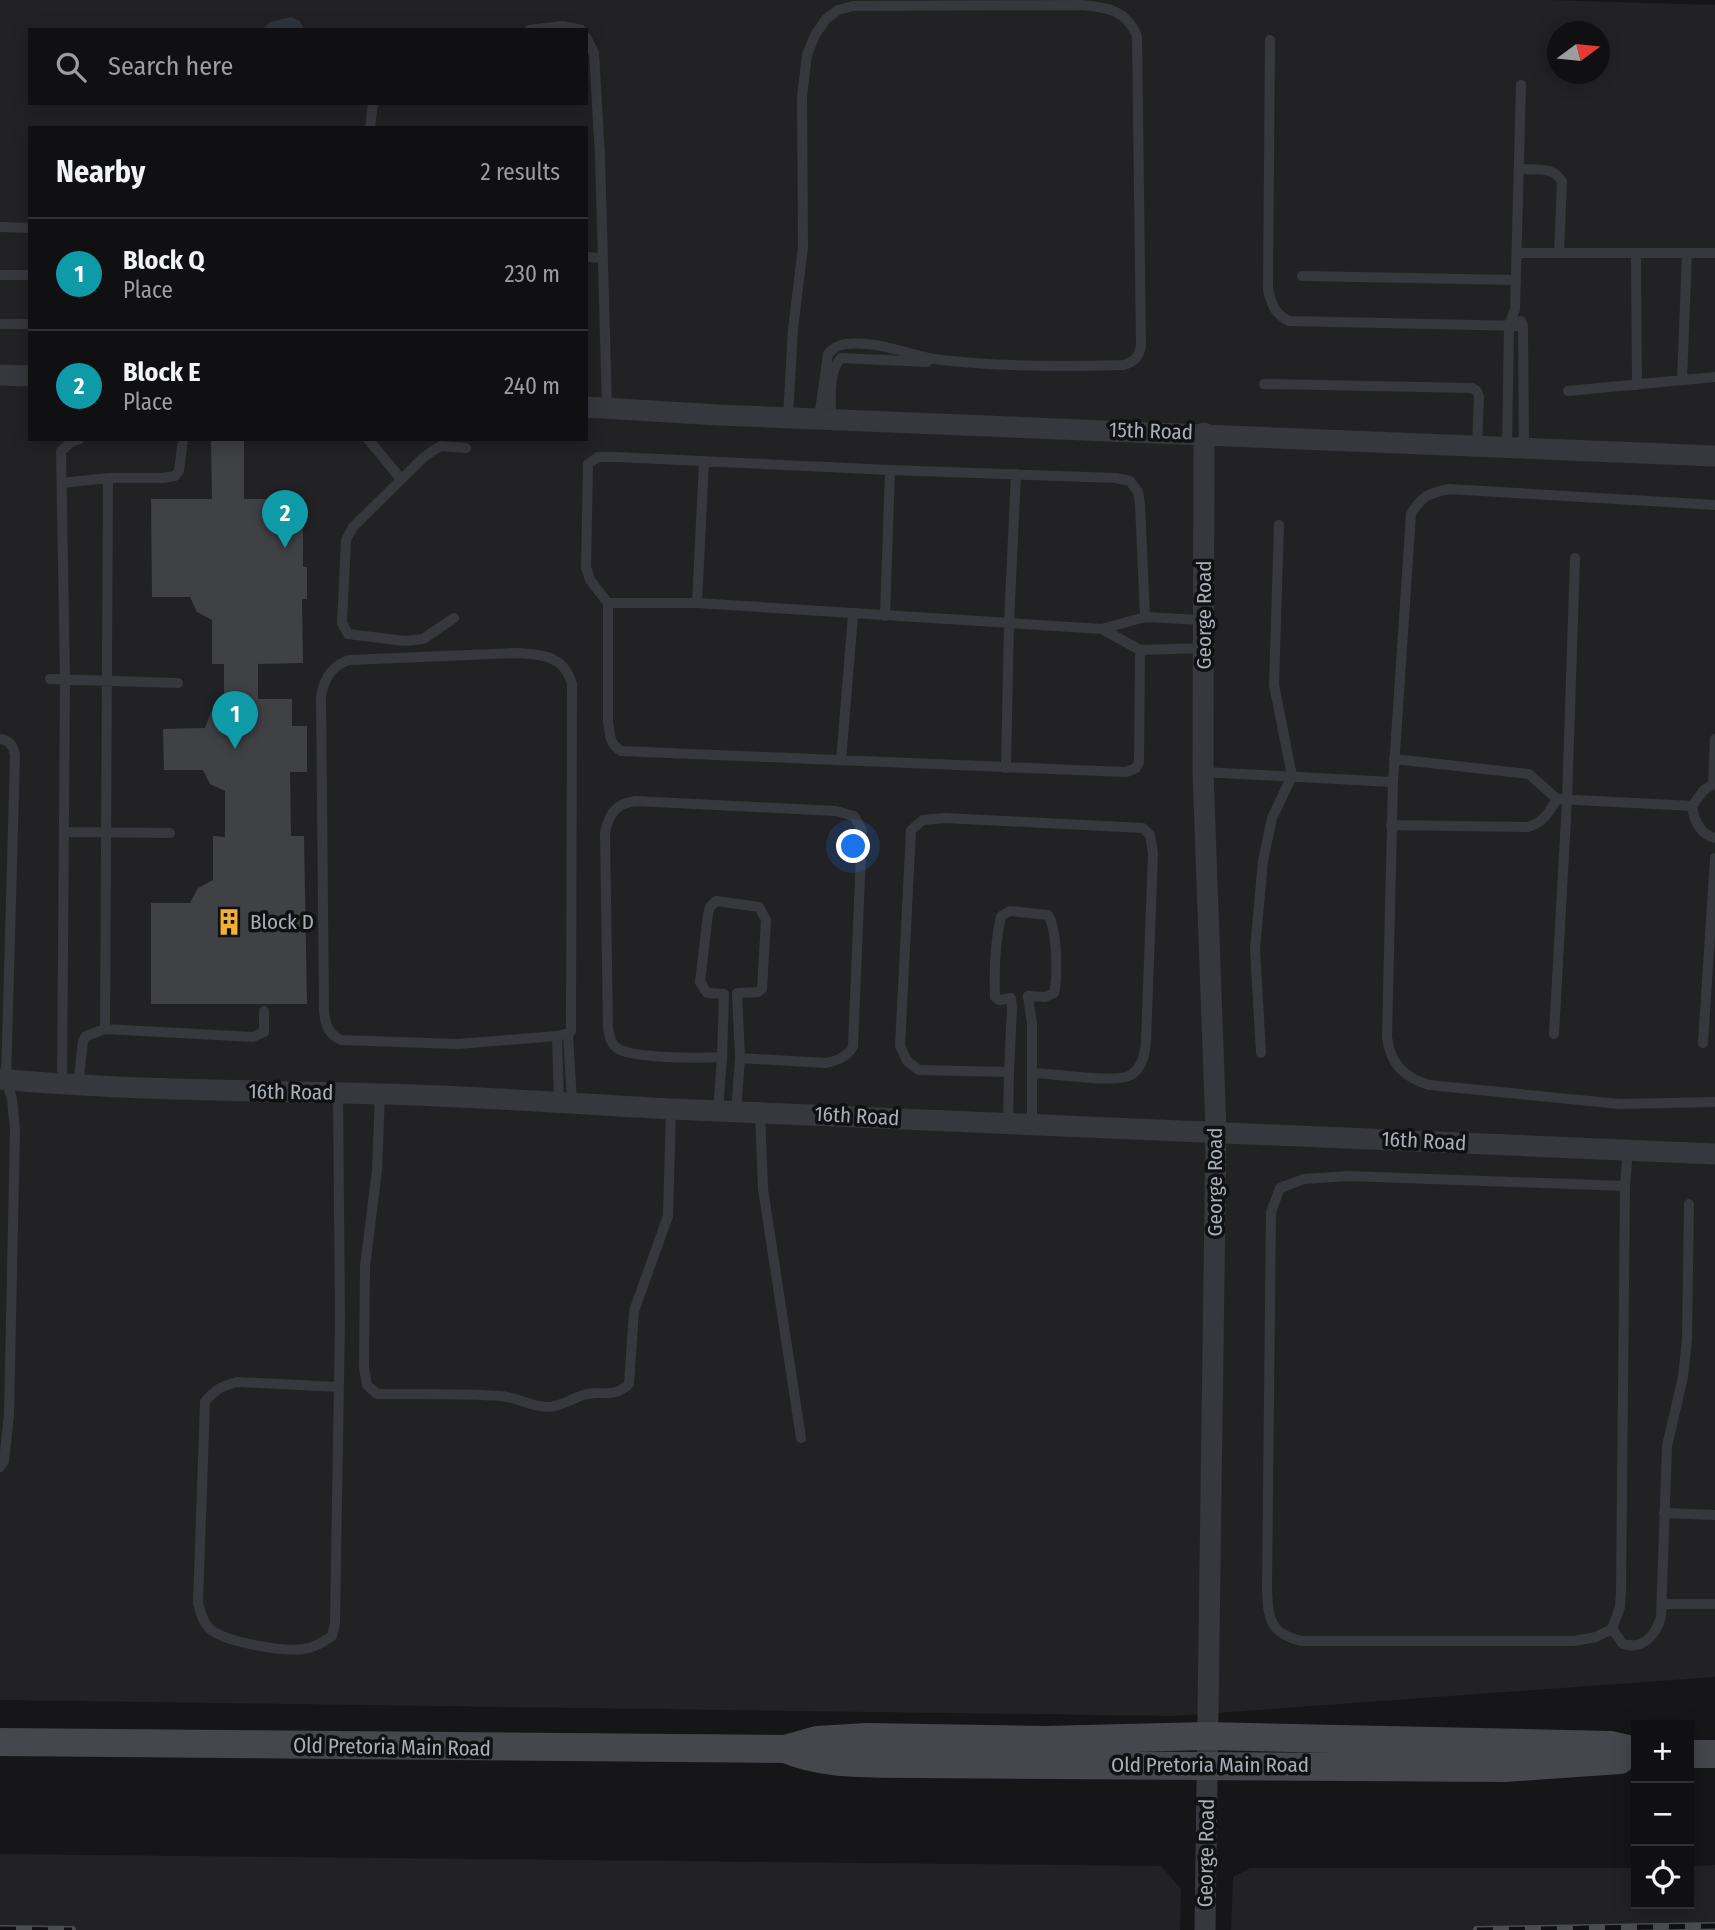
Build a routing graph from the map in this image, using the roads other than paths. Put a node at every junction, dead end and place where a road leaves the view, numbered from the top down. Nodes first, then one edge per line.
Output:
1 (546, 28) edge
2 (572, 28) edge
3 (1270, 40) dead end
4 (588, 41) edge
5 (1521, 85) dead end
6 (373, 105) edge
7 (370, 126) edge
8 (1519, 169) junction
9 (0, 227) edge
10 (28, 228) edge
11 (1517, 253) junction
12 (1559, 253) junction
13 (1636, 253) junction
14 (1687, 253) junction
15 (1715, 253) edge
16 (588, 257) edge
17 (603, 258) junction
18 (0, 275) edge
19 (28, 275) edge
20 (1302, 276) dead end
21 (1516, 280) junction
22 (1515, 309) junction
23 (0, 324) edge
24 (28, 324) edge
25 (1509, 325) junction
26 (1523, 326) junction
27 (0, 375) edge
28 (28, 376) edge
29 (1715, 377) edge
30 (1682, 380) junction
31 (1264, 384) dead end
32 (1637, 385) junction
33 (1568, 391) dead end
34 (597, 408) edge
35 (788, 417) junction
36 (825, 418) junction
37 (1204, 433) junction
38 (74, 441) edge
39 (183, 441) edge
40 (370, 441) edge
41 (1477, 445) junction
42 (1516, 447) junction
43 (466, 448) dead end
44 (1715, 456) edge
45 (705, 461) junction
46 (890, 470) junction
47 (1016, 474) junction
48 (108, 478) junction
49 (401, 479) junction
50 (62, 482) junction
51 (1715, 505) edge
52 (1279, 525) dead end
53 (1575, 558) dead end
54 (608, 603) junction
55 (697, 603) junction
56 (853, 615) junction
57 (886, 616) junction
58 (1145, 617) junction
59 (454, 618) dead end
60 (1203, 620) junction
61 (1009, 622) junction
62 (1102, 629) junction
63 (1204, 648) junction
64 (1140, 650) junction
65 (50, 679) dead end
66 (65, 679) junction
67 (108, 681) junction
68 (178, 683) dead end
69 (1715, 739) edge
70 (0, 740) edge
71 (1394, 759) junction
72 (841, 761) junction
73 (1006, 768) junction
74 (1203, 772) junction
75 (1292, 776) junction
76 (1393, 782) junction
77 (1714, 783) edge
78 (1562, 799) junction
79 (1692, 806) junction
80 (1391, 825) junction
81 (65, 832) junction
82 (108, 833) junction
83 (170, 833) dead end
84 (1715, 838) edge
85 (1715, 858) edge
86 (737, 993) junction
87 (724, 994) junction
88 (1028, 996) junction
89 (1010, 998) junction
90 (264, 1011) dead end
91 (105, 1029) junction
92 (1554, 1034) dead end
93 (562, 1035) junction
94 (1703, 1043) dead end
95 (1261, 1052) dead end
96 (722, 1057) junction
97 (740, 1058) junction
98 (1009, 1072) junction
99 (1032, 1073) junction
100 (3, 1079) edge
101 (70, 1086) junction
102 (338, 1093) junction
103 (380, 1094) junction
104 (565, 1102) junction
105 (1715, 1102) edge
106 (671, 1110) junction
107 (727, 1112) junction
108 (760, 1112) junction
109 (1008, 1123) junction
110 (1032, 1125) junction
111 (1216, 1131) junction
112 (1628, 1150) junction
113 (1715, 1154) edge
114 (1625, 1186) junction
115 (1689, 1204) dead end
116 (339, 1387) junction
117 (801, 1438) dead end
118 (0, 1467) edge
119 (1664, 1513) junction
120 (1715, 1515) edge
121 (1663, 1604) junction
122 (1715, 1604) edge
123 (1612, 1629) junction
124 (1207, 1736) junction
125 (0, 1742) edge
126 (785, 1749) junction
127 (1631, 1751) edge
128 (1694, 1754) edge
129 (1715, 1754) edge
130 (1631, 1755) edge
131 (1207, 1765) junction
132 (1205, 1930) edge

1 - 2 lane
3 - 25 lane
4 - 17 lane
5 - 8 lane
6 - 7 lane
8 - 11 lane
8 - 12 lane
9 - 10 lane
11 - 12 lane
11 - 21 lane
12 - 13 lane
13 - 14 lane
13 - 32 lane
14 - 15 lane
14 - 30 lane
16 - 17 lane
17 - 34 lane
18 - 19 lane
20 - 21 lane
21 - 22 lane
22 - 25 lane
22 - 26 lane
23 - 24 lane
25 - 26 lane
25 - 42 lane
26 - 42 lane
27 - 28 street
29 - 30 lane
30 - 32 lane
31 - 41 lane
32 - 33 lane
34 - 35 street, 15th Road
35 - 36 street, 15th Road
35 - 36 lane
36 - 37 street, 15th Road
37 - 41 street, 15th Road
37 - 60 street, George Road
38 - 50 lane
39 - 48 lane
40 - 49 lane
41 - 42 street, 15th Road
42 - 44 street, 15th Road
43 - 49 lane
45 - 46 lane
45 - 54 lane
45 - 55 lane
46 - 47 lane
46 - 57 lane
47 - 58 lane
47 - 61 lane
48 - 50 lane
48 - 67 lane
49 - 59 lane
50 - 66 lane
51 - 71 lane
52 - 75 lane
53 - 78 lane
54 - 55 lane
54 - 72 lane
55 - 56 lane
56 - 57 lane
56 - 72 lane
57 - 61 lane
58 - 60 lane
58 - 62 lane
60 - 63 street, George Road
61 - 62 lane
61 - 73 lane
62 - 64 lane
63 - 64 lane
63 - 74 street, George Road
64 - 73 lane
65 - 66 lane
66 - 67 lane
66 - 81 lane
67 - 68 lane
67 - 82 lane
69 - 77 lane
70 - 100 lane
71 - 76 lane
71 - 78 lane
72 - 73 lane
74 - 75 lane
74 - 111 street, George Road
75 - 76 lane
75 - 95 lane
76 - 80 lane
77 - 79 lane
78 - 79 lane
78 - 80 lane
78 - 92 lane
79 - 84 lane
80 - 105 lane
81 - 82 lane
81 - 101 lane
82 - 83 lane
82 - 91 lane
85 - 94 lane
86 - 87 lane
86 - 87 lane
86 - 97 lane
87 - 96 lane
88 - 89 lane
88 - 89 lane
88 - 99 lane
89 - 98 lane
90 - 91 lane
91 - 101 lane
93 - 93 lane
93 - 104 lane
96 - 97 lane
96 - 107 lane
97 - 107 lane
98 - 99 lane
98 - 109 lane
99 - 110 lane
100 - 101 street, 16th Road
100 - 118 lane
101 - 102 street, 16th Road
102 - 103 street, 16th Road
102 - 116 lane
103 - 104 street, 16th Road
103 - 106 lane
104 - 106 street, 16th Road
106 - 107 street, 16th Road
107 - 108 street, 16th Road
108 - 109 street, 16th Road
108 - 117 lane
109 - 110 street, 16th Road
110 - 111 street, 16th Road
111 - 112 street, 16th Road
111 - 124 street, George Road
112 - 113 street, 16th Road
112 - 114 lane
114 - 123 lane
114 - 123 lane
115 - 119 lane
116 - 116 lane
119 - 120 lane
119 - 121 lane
121 - 122 lane
121 - 123 lane
124 - 126 main road, Old Pretoria Main Road
124 - 127 main road, Old Pretoria Main Road
124 - 131 street, George Road
125 - 126 main road, Old Pretoria Main Road
126 - 131 main road, Old Pretoria Main Road
128 - 129 main road
130 - 131 main road, Old Pretoria Main Road
131 - 132 street, George Road

